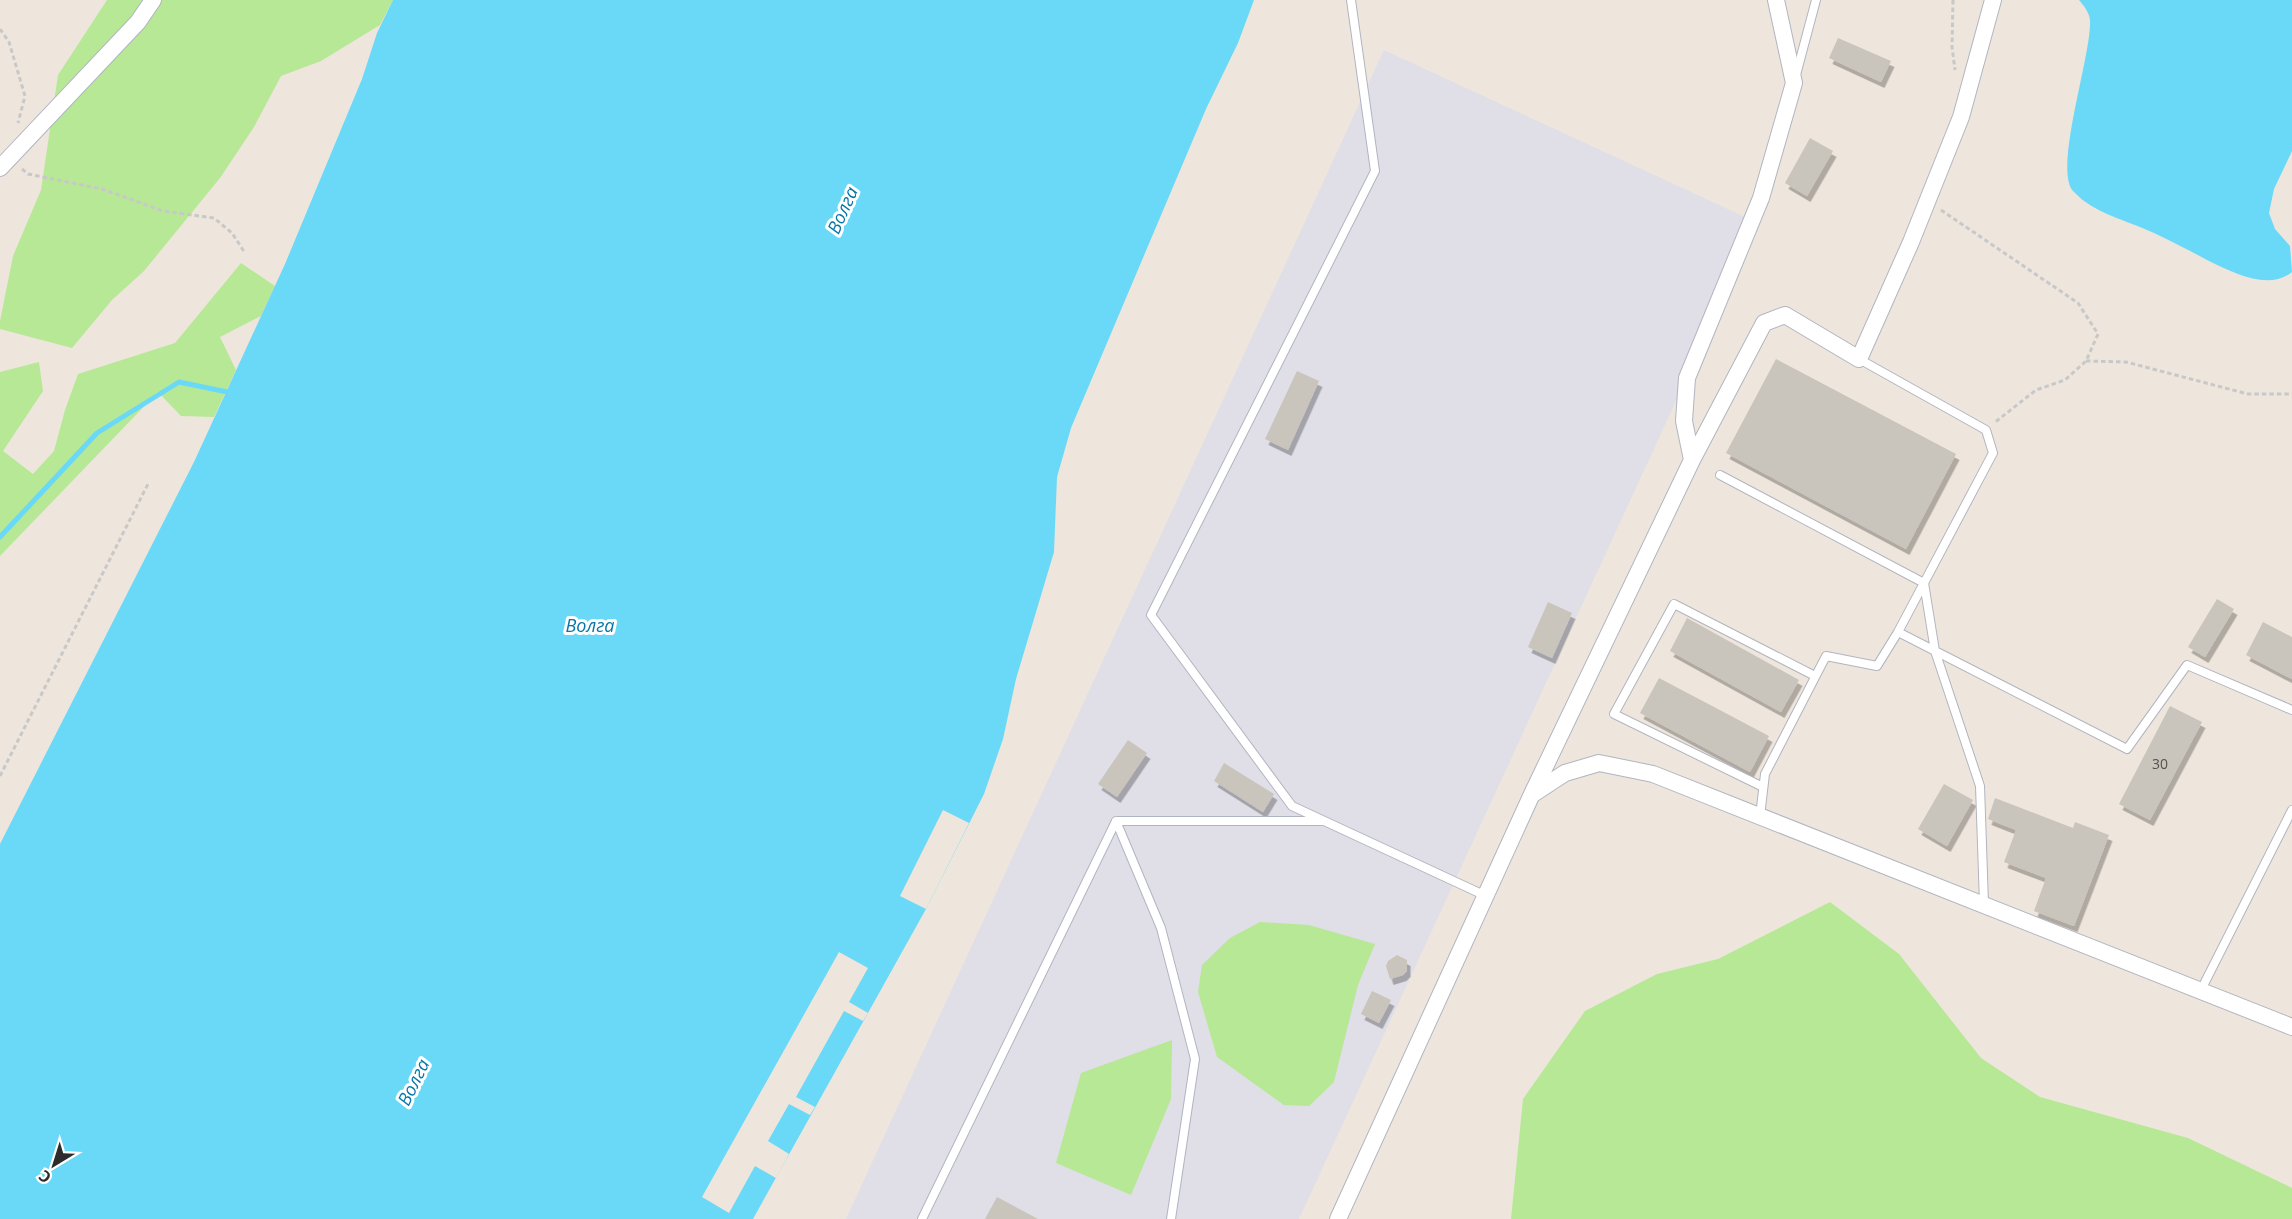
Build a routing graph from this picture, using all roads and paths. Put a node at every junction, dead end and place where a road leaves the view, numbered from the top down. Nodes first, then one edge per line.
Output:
1 (153, 0) edge
2 (1351, 0) edge
3 (1776, 0) edge
4 (1816, 0) edge
5 (1953, 0) edge
6 (1993, 0) edge
7 (0, 29) edge
8 (1955, 70) dead end
9 (1794, 83) junction
10 (17, 128) dead end
11 (4, 164) edge
12 (1928, 200) junction
13 (245, 253) dead end
14 (1859, 359) junction
15 (2086, 361) junction
16 (2292, 394) edge
17 (1986, 430) junction
18 (1692, 460) junction
19 (1720, 475) dead end
20 (148, 484) dead end
21 (1924, 583) junction
22 (1898, 632) junction
23 (1935, 651) junction
24 (1815, 676) junction
25 (2292, 710) edge
26 (0, 776) edge
27 (1763, 787) junction
28 (1532, 794) junction
29 (2292, 810) edge
30 (1760, 816) junction
31 (1116, 821) junction
32 (1324, 821) junction
33 (1486, 896) junction
34 (1984, 904) junction
35 (2201, 990) junction
36 (2292, 1027) edge
37 (922, 1219) edge
38 (1171, 1219) edge
39 (1338, 1219) edge

1 - 11 street
2 - 32 lane
3 - 9 street
4 - 9 lane
5 - 8 path
6 - 12 street
7 - 10 path
9 - 18 street
11 - 13 path
12 - 14 street
12 - 15 path
14 - 17 lane
14 - 18 street
15 - 16 path
15 - 17 path
17 - 21 lane
18 - 28 street
19 - 21 lane
20 - 26 path
21 - 22 lane
21 - 23 lane
22 - 23 lane
22 - 24 lane
23 - 25 lane
23 - 34 lane
24 - 27 lane
24 - 27 lane
27 - 30 lane
28 - 30 street
28 - 33 street
29 - 35 lane
30 - 34 street
31 - 32 lane
31 - 37 lane
31 - 38 lane
32 - 33 lane
33 - 39 street
34 - 35 street
35 - 36 street

